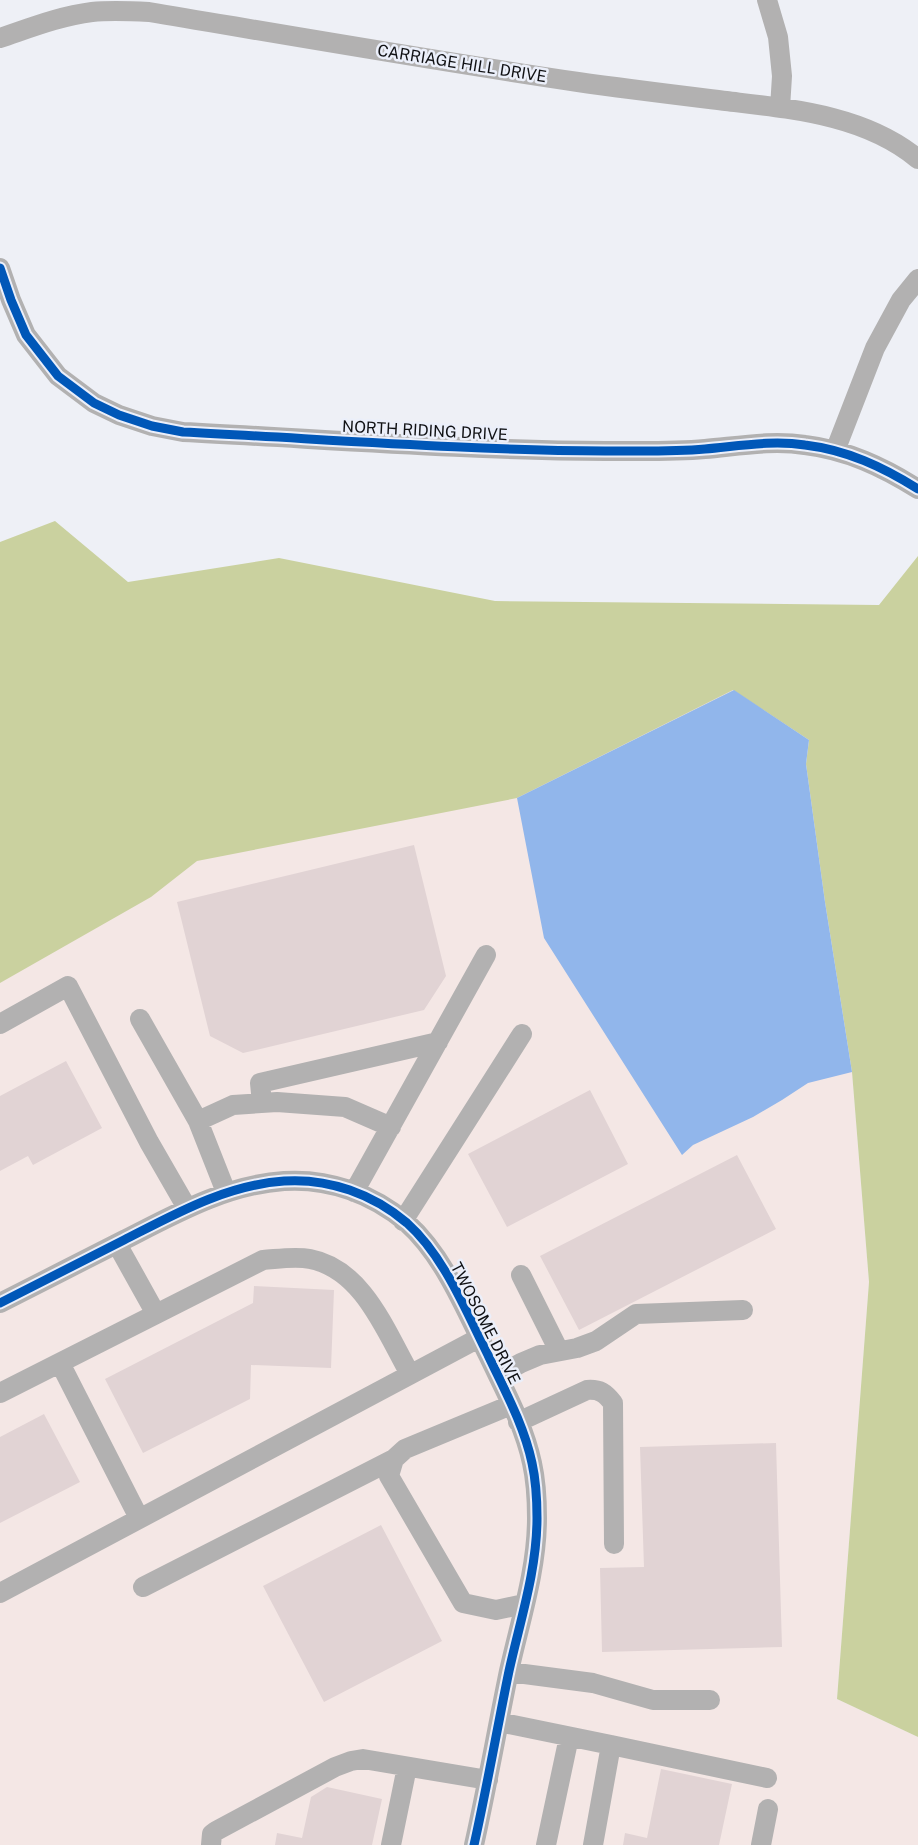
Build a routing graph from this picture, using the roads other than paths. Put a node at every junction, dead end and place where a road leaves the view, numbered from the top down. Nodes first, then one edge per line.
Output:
1 (767, 0) edge
2 (0, 38) edge
3 (780, 108) junction
4 (918, 159) edge
5 (0, 268) edge
6 (918, 279) edge
7 (835, 451) junction
8 (918, 489) edge
9 (486, 955) dead end
10 (140, 1019) dead end
11 (0, 1024) edge
12 (522, 1034) dead end
13 (438, 1042) junction
14 (262, 1103) junction
15 (198, 1121) junction
16 (391, 1127) junction
17 (226, 1192) junction
18 (354, 1192) junction
19 (187, 1208) junction
20 (403, 1221) junction
21 (117, 1244) junction
22 (521, 1275) dead end
23 (0, 1303) edge
24 (743, 1310) dead end
25 (156, 1314) junction
26 (479, 1338) junction
27 (559, 1351) junction
28 (60, 1363) junction
29 (410, 1374) junction
30 (498, 1376) junction
31 (0, 1393) edge
32 (515, 1414) junction
33 (394, 1459) junction
34 (139, 1518) junction
35 (614, 1544) dead end
36 (144, 1587) dead end
37 (0, 1593) edge
38 (524, 1604) junction
39 (509, 1672) junction
40 (710, 1700) dead end
41 (500, 1722) junction
42 (569, 1737) junction
43 (611, 1745) junction
44 (407, 1767) junction
45 (767, 1778) dead end
46 (488, 1780) junction
47 (768, 1809) dead end
48 (211, 1845) edge
49 (391, 1845) edge
50 (474, 1845) edge
51 (546, 1845) edge
52 (593, 1845) edge
53 (761, 1845) edge

1 - 3 street
2 - 3 street, CARRIAGE HILL DRIVE
3 - 4 street, CARRIAGE HILL DRIVE
5 - 7 street, NORTH RIDING DRIVE
6 - 7 street
7 - 8 street, NORTH RIDING DRIVE
9 - 13 street
10 - 15 street
11 - 19 street
12 - 20 street
13 - 14 street
13 - 16 street
14 - 15 street
14 - 16 street
15 - 17 street
16 - 18 street
17 - 18 street, TWOSOME DRIVE
17 - 19 street, TWOSOME DRIVE
18 - 20 street, TWOSOME DRIVE
19 - 21 street, TWOSOME DRIVE
20 - 26 street, TWOSOME DRIVE
21 - 23 street, TWOSOME DRIVE
21 - 25 street
22 - 27 street
24 - 27 street
25 - 28 street
25 - 29 street
26 - 29 street
26 - 30 street, TWOSOME DRIVE
27 - 30 street
28 - 31 street
28 - 34 street
29 - 34 street
30 - 32 street, TWOSOME DRIVE
32 - 33 street
32 - 35 street
32 - 38 street, TWOSOME DRIVE
33 - 36 street
33 - 38 street
34 - 37 street
38 - 39 street, TWOSOME DRIVE
39 - 40 street
39 - 41 street, TWOSOME DRIVE
41 - 42 street
41 - 46 street, TWOSOME DRIVE
42 - 43 street
42 - 51 street
43 - 45 street
43 - 52 street
44 - 46 street
44 - 48 street
44 - 49 street
46 - 50 street, TWOSOME DRIVE
47 - 53 street

